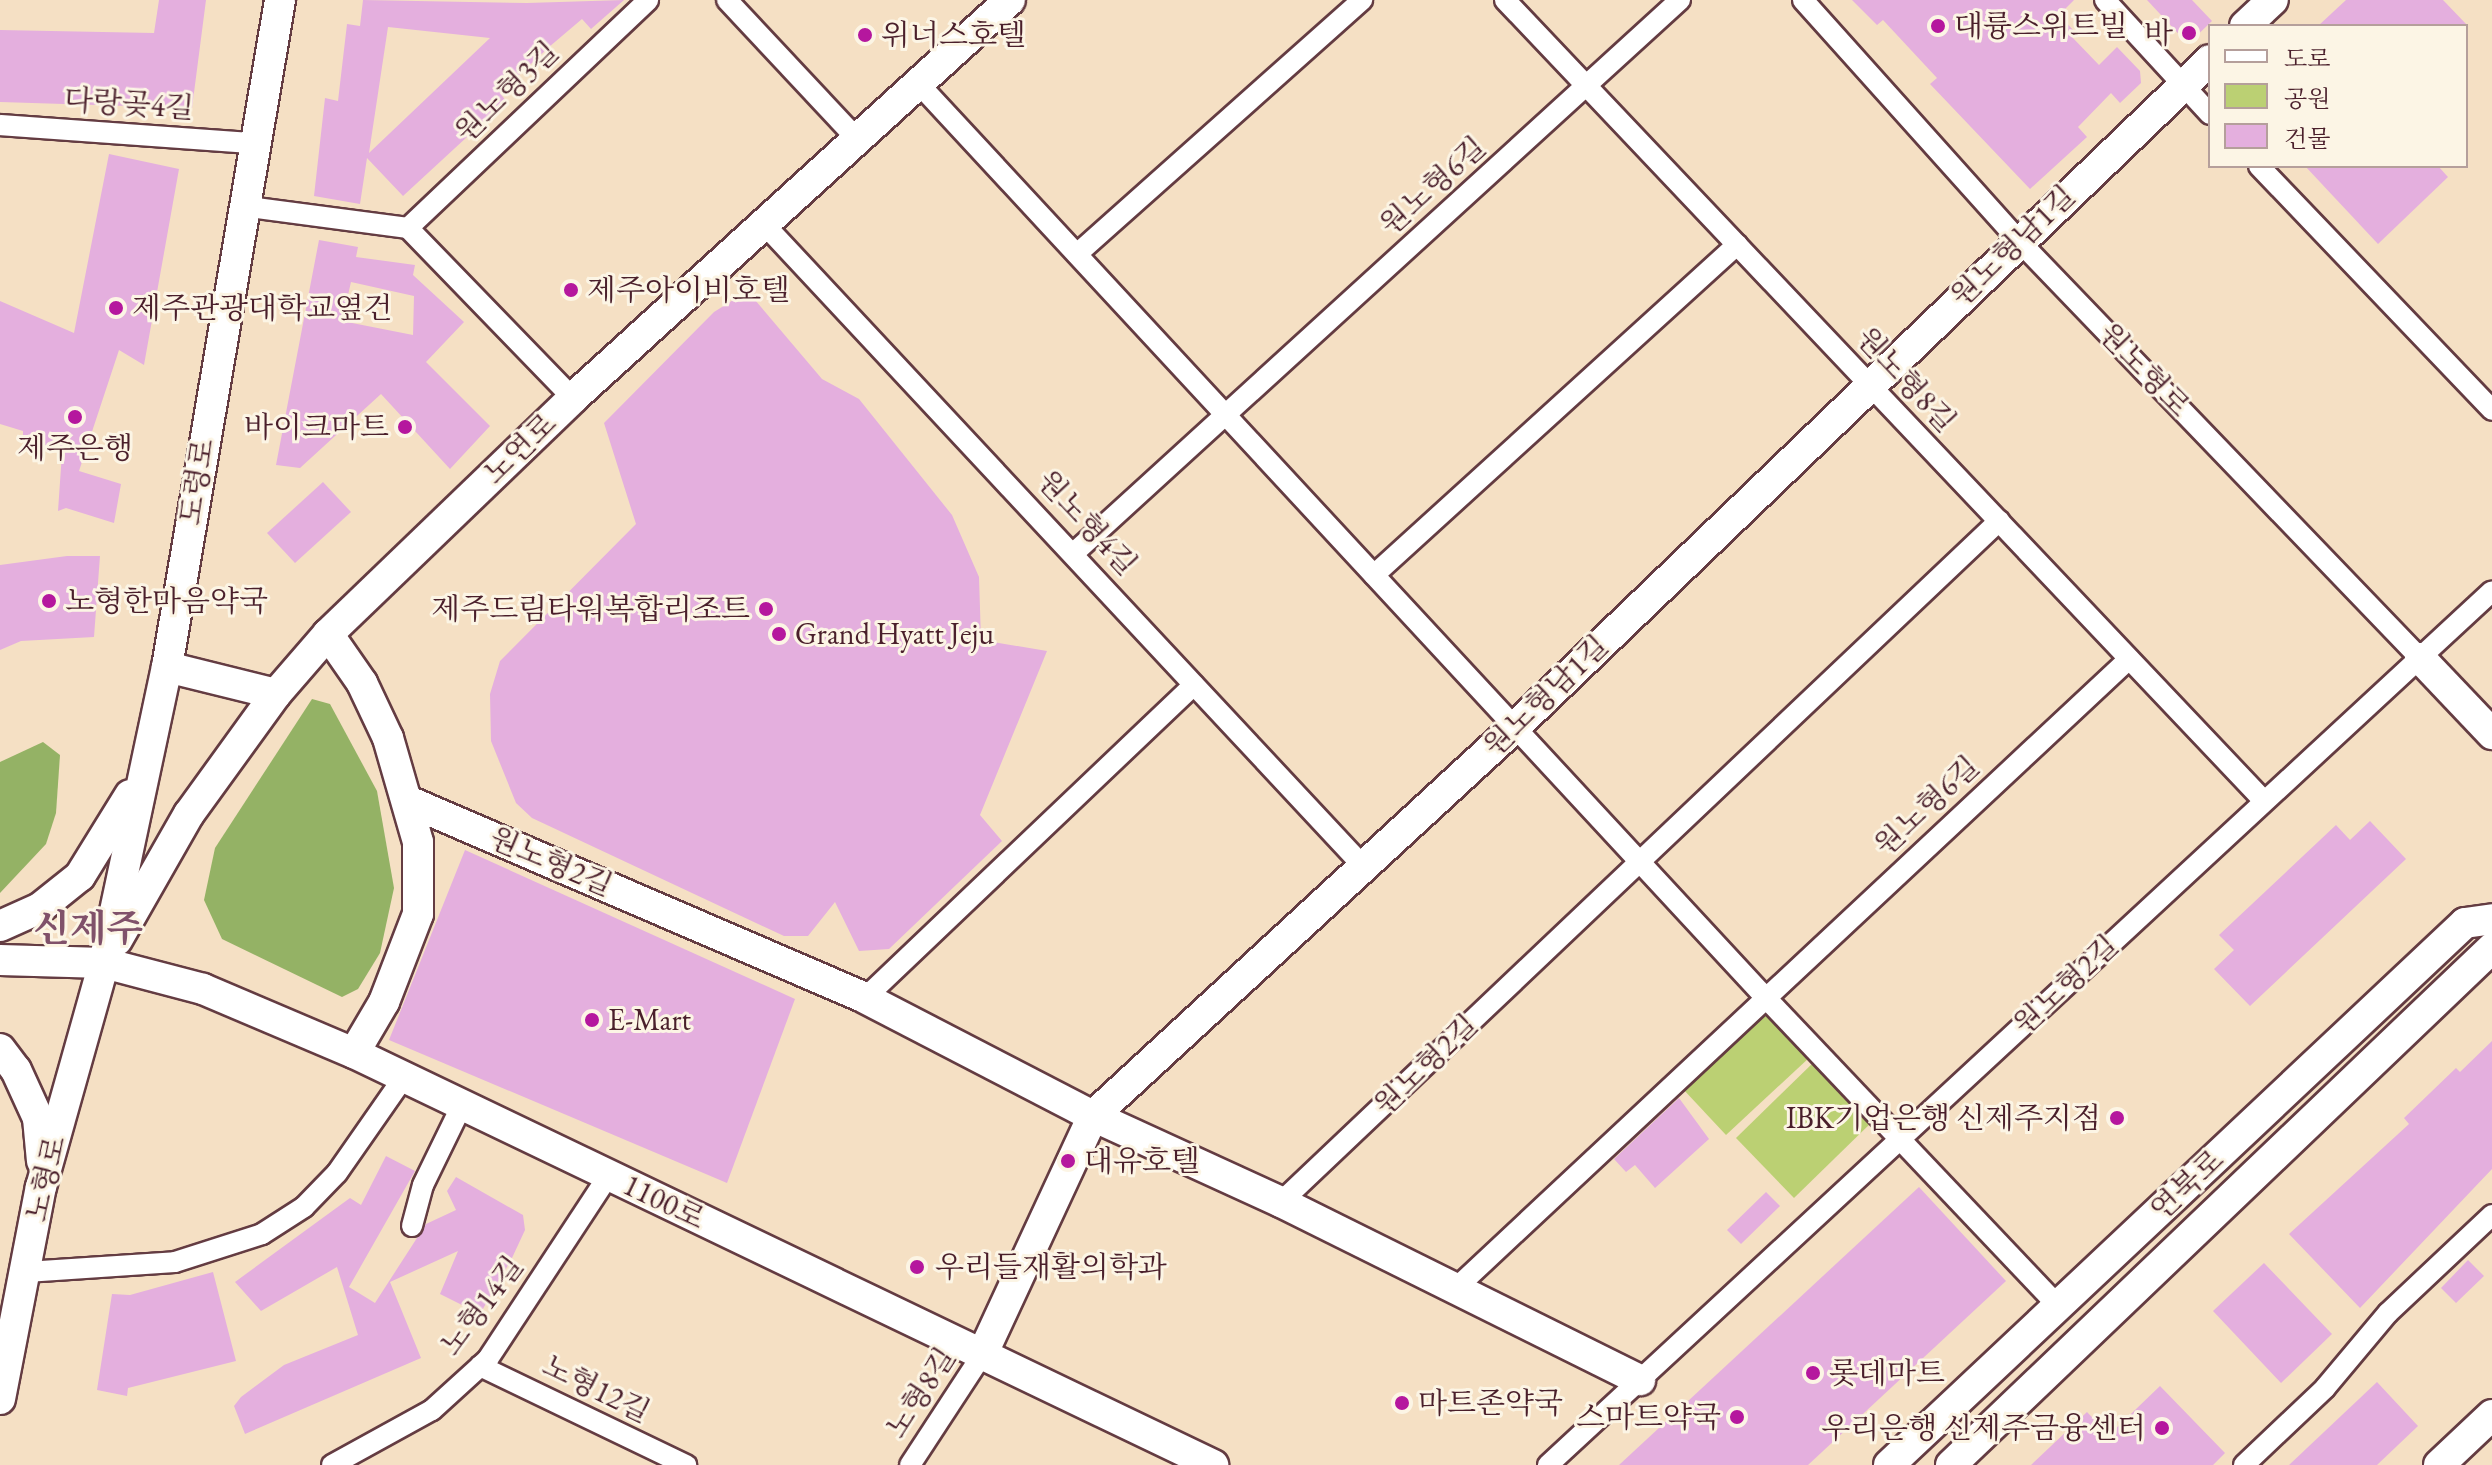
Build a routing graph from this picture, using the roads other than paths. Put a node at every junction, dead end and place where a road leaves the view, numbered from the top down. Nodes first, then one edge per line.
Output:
1 (280, 0) edge
2 (648, 0) edge
3 (727, 0) edge
4 (1010, 0) edge
5 (1362, 0) edge
6 (1505, 0) edge
7 (1680, 0) edge
8 (1803, 0) edge
9 (2105, 0) edge
10 (2273, 0) edge
11 (2247, 24) edge
12 (2208, 62) edge
13 (918, 83) junction
14 (2183, 86) junction
15 (1587, 87) junction
16 (2208, 112) edge
17 (0, 125) edge
18 (855, 137) junction
19 (254, 143) junction
20 (2261, 168) edge
21 (241, 206) junction
22 (763, 223) junction
23 (408, 228) junction
24 (2018, 240) junction
25 (1737, 245) junction
26 (1077, 254) junction
27 (1869, 385) junction
28 (573, 398) junction
29 (2492, 410) edge
30 (1226, 415) junction
31 (1999, 521) junction
32 (1075, 552) junction
33 (1374, 575) junction
34 (2492, 591) edge
35 (328, 634) junction
36 (2420, 658) junction
37 (2129, 659) junction
38 (167, 667) junction
39 (1194, 685) junction
40 (276, 694) junction
41 (1515, 727) junction
42 (2492, 734) edge
43 (146, 765) junction
44 (408, 801) junction
45 (2264, 801) junction
46 (1640, 862) junction
47 (1364, 867) junction
48 (2492, 919) edge
49 (0, 926) edge
50 (2492, 948) edge
51 (0, 960) edge
52 (104, 963) junction
53 (865, 998) junction
54 (1766, 998) junction
55 (0, 1049) edge
56 (354, 1053) junction
57 (404, 1077) junction
58 (462, 1105) junction
59 (1093, 1116) junction
60 (1902, 1137) junction
61 (609, 1175) junction
62 (41, 1187) junction
63 (1281, 1202) junction
64 (2492, 1215) edge
65 (412, 1226) dead end
66 (26, 1272) junction
67 (1454, 1290) junction
68 (2058, 1306) junction
69 (982, 1355) junction
70 (480, 1366) junction
71 (1640, 1380) junction
72 (0, 1399) edge
73 (2492, 1415) edge
74 (653, 1459) edge
75 (332, 1465) edge
76 (686, 1465) edge
77 (910, 1465) edge
78 (1213, 1465) edge
79 (1548, 1465) edge
80 (1889, 1465) edge
81 (1951, 1465) edge
82 (2244, 1465) edge
83 (2439, 1465) edge

1 - 19 main road, 도령로
2 - 23 street, 원노형3길
3 - 18 street
4 - 13 main road, 노연로
5 - 26 street
6 - 15 street, 원노형8길
7 - 15 street, 원노형6길
8 - 24 street, 원노형로
9 - 14 street
10 - 11 main road
12 - 14 main road, 원노형남1길
13 - 18 main road, 노연로
13 - 26 street
14 - 16 street
14 - 24 main road, 원노형남1길
15 - 25 street, 원노형8길
15 - 30 street, 원노형6길
17 - 19 street, 다랑곶4길
18 - 22 main road, 노연로
19 - 21 main road, 도령로
20 - 29 street
21 - 23 street
21 - 38 main road, 도령로
22 - 28 main road, 노연로
22 - 32 street, 원노형4길
23 - 28 street
24 - 27 main road, 원노형남1길
24 - 36 street, 원노형로
25 - 27 street, 원노형8길
25 - 33 street
26 - 30 street
27 - 31 street, 원노형8길
27 - 41 main road, 원노형남1길
28 - 35 main road, 노연로
30 - 32 street, 원노형6길
30 - 33 street
31 - 37 street, 원노형8길
31 - 46 street
32 - 39 street, 원노형4길
33 - 41 street
34 - 36 street, 원노형2길
35 - 40 main road, 노연로
35 - 44 main road
36 - 42 main road, 원노형로
36 - 45 street, 원노형2길
37 - 45 street, 원노형8길
37 - 54 street, 원노형6길
38 - 40 main road
38 - 43 main road, 도령로
39 - 47 street, 원노형4길
39 - 53 street
40 - 52 main road, 노연로
41 - 46 street
41 - 47 main road, 원노형남1길
43 - 49 main road
43 - 52 main road, 도령로
44 - 53 main road, 원노형2길
44 - 56 main road
45 - 60 street, 원노형2길
46 - 54 street
46 - 63 street, 원노형2길
47 - 59 main road, 원노형남1길
48 - 68 main road, 연북로
50 - 81 main road, 연북로
51 - 52 main road, 1100로
52 - 56 main road, 1100로
52 - 62 main road, 노형로
53 - 59 main road, 원노형2길
54 - 60 street
54 - 67 street
55 - 62 main road
56 - 57 main road, 1100로
57 - 58 main road, 1100로
57 - 66 street
58 - 61 main road, 1100로
58 - 65 street
59 - 63 main road, 원노형2길
59 - 69 main road, 원노형남1길
60 - 68 street
60 - 71 street, 원노형2길
61 - 69 main road, 1100로
61 - 70 street, 노형14길
62 - 66 main road, 노형로
63 - 67 main road, 원노형2길
64 - 82 street
66 - 72 main road, 노형로
67 - 71 main road, 원노형2길
68 - 80 main road, 연북로
69 - 77 street, 노형8길
69 - 78 main road, 1100로
70 - 74 street, 노형12길
70 - 75 street, 노형14길
71 - 79 street, 원노형2길
73 - 83 main road
74 - 76 street, 노형12길

